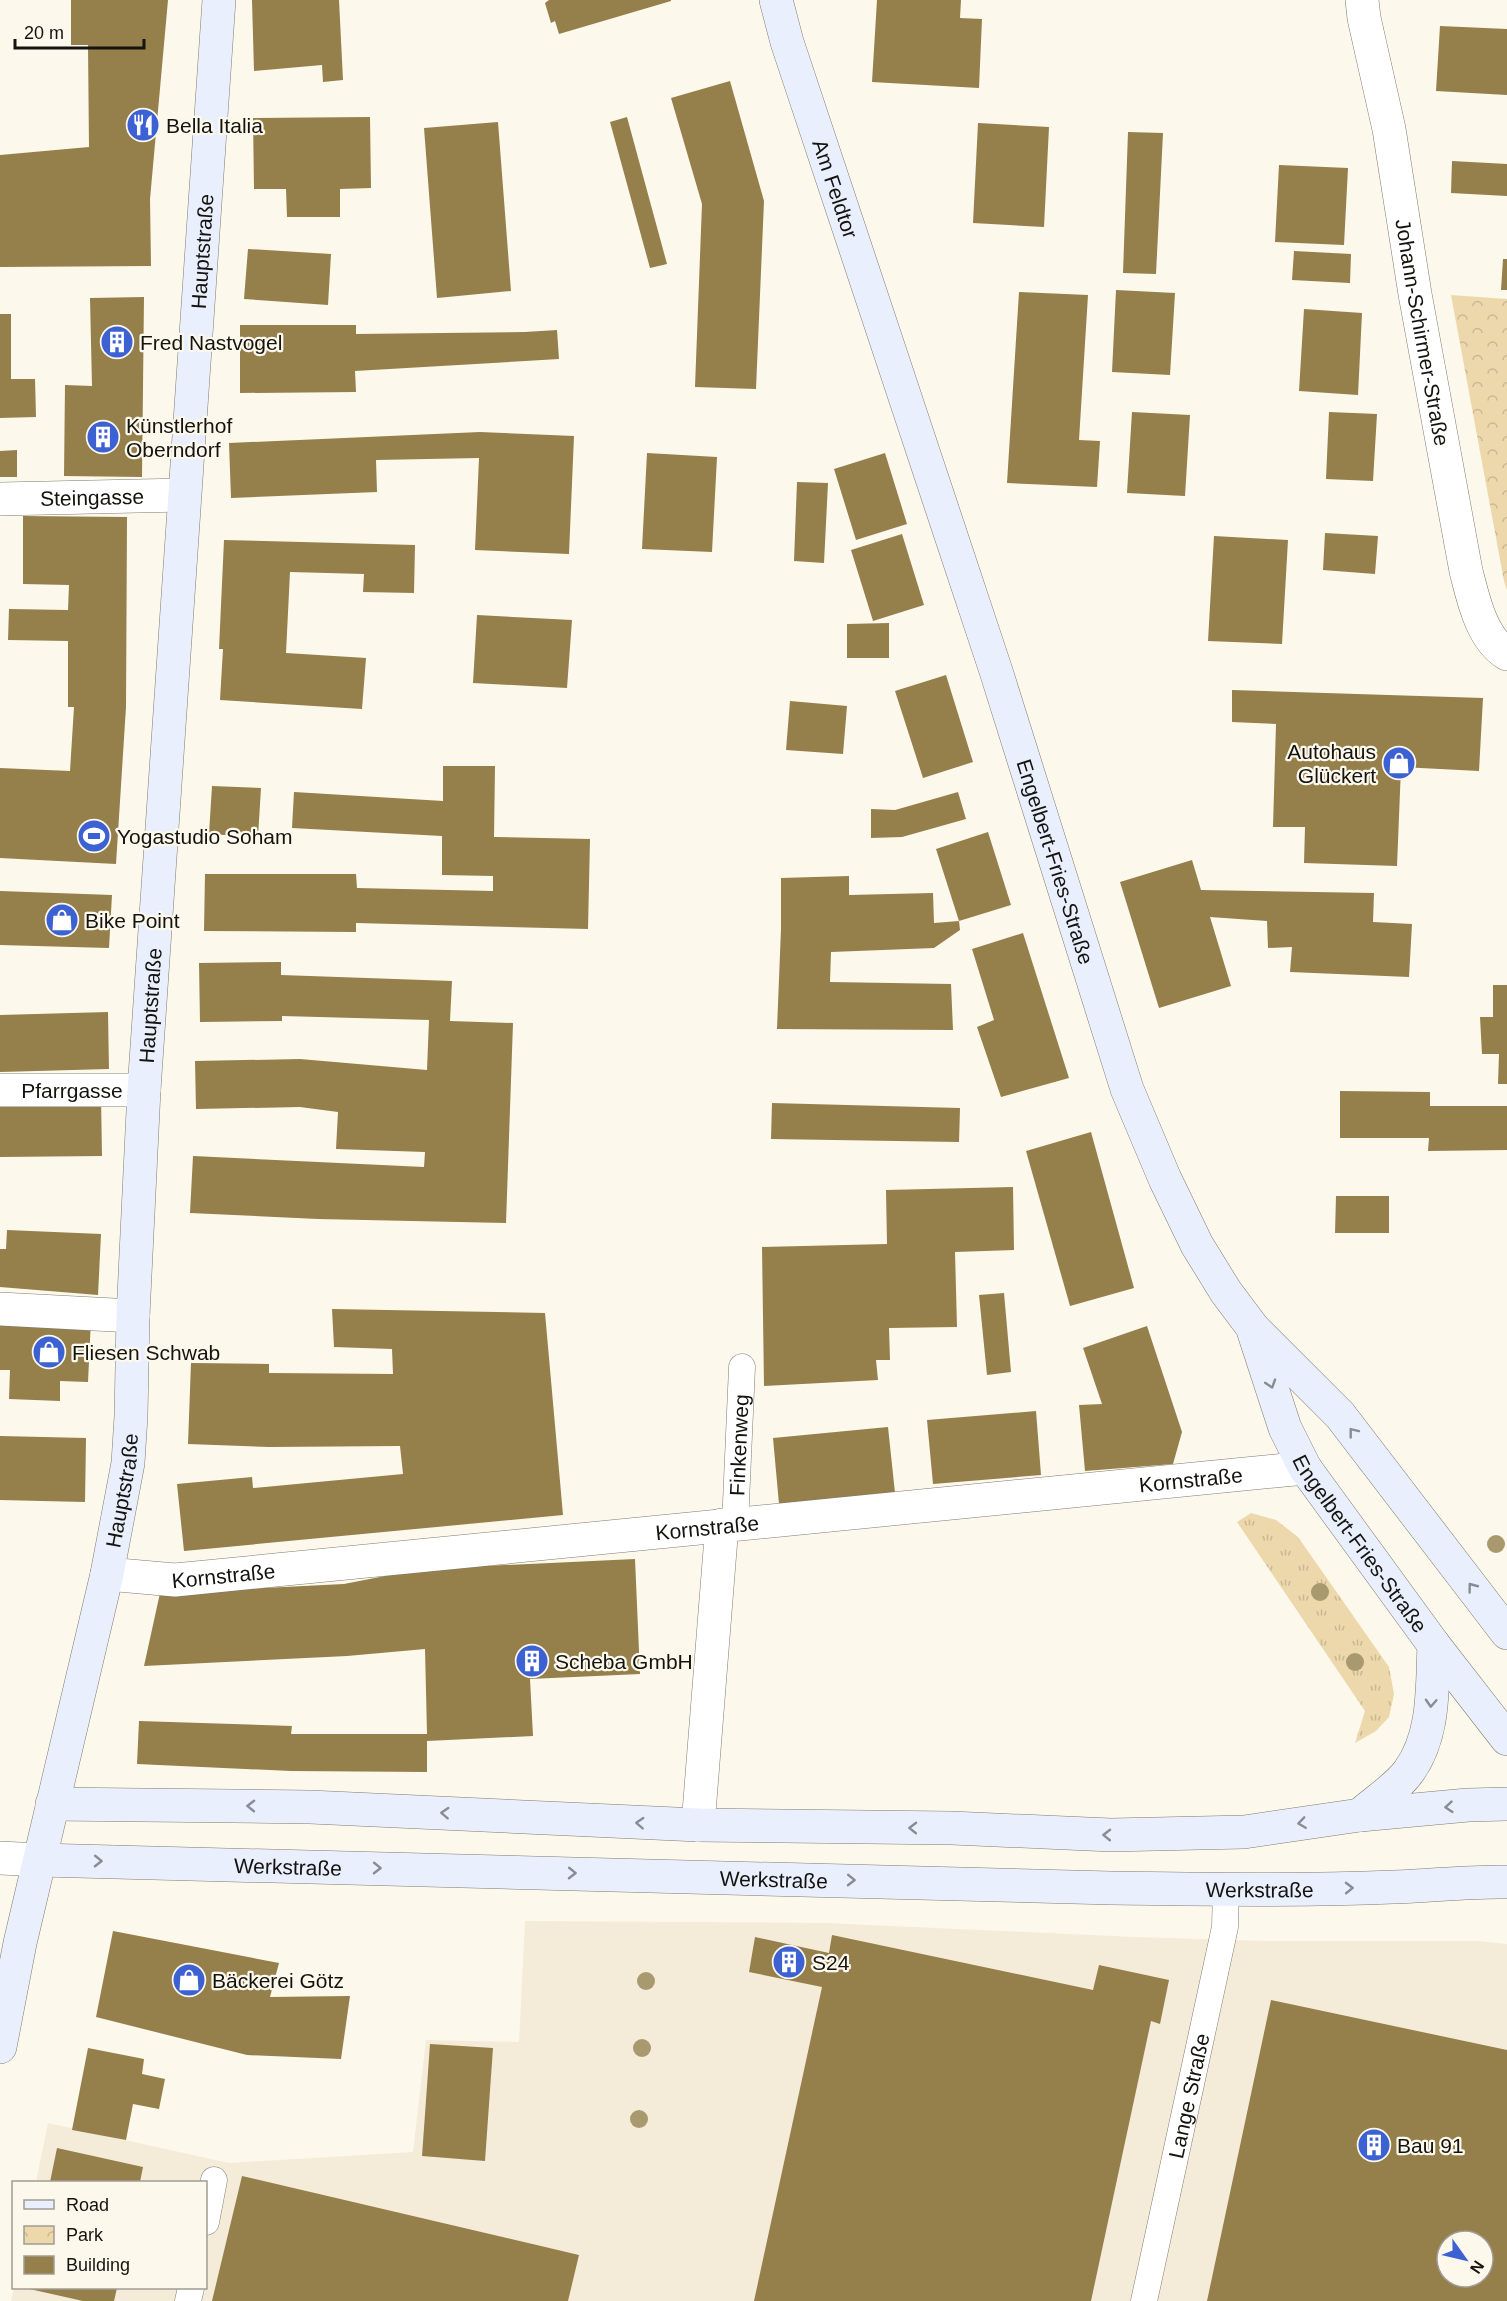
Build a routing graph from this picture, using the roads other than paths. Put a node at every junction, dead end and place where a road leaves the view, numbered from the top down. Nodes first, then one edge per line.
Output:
1 (219, 0) edge
2 (776, 0) edge
3 (1362, 0) edge
4 (899, 377) joint
5 (184, 495) junction
6 (0, 499) edge
7 (1507, 654) edge
8 (0, 1090) edge
9 (144, 1090) junction
10 (0, 1309) edge
11 (134, 1316) junction
12 (1253, 1328) junction
13 (742, 1367) dead end
14 (1305, 1468) junction
15 (729, 1525) junction
16 (107, 1574) junction
17 (1507, 1633) edge
18 (1434, 1645) junction
19 (1507, 1739) edge
20 (52, 1804) junction
21 (1507, 1804) edge
22 (1360, 1815) junction
23 (698, 1825) junction
24 (0, 1858) edge
25 (40, 1860) junction
26 (1507, 1882) edge
27 (1226, 1889) junction
28 (0, 2047) edge
29 (214, 2180) dead end
30 (207, 2217) edge
31 (1144, 2301) edge

1 - 5 main road, Hauptstraße
2 - 4 main road, Am Feldtor
3 - 7 street, Johann-Schirmer-Straße
4 - 12 main road, Engelbert-Fries-Straße
5 - 6 street, Steingasse
5 - 9 main road, Hauptstraße
8 - 9 street, Pfarrgasse
9 - 11 main road, Hauptstraße
10 - 11 street
11 - 16 main road, Hauptstraße
12 -> 14 main road, Engelbert-Fries-Straße
17 -> 12 main road, Engelbert-Fries-Straße
13 - 15 lane, Finkenweg
14 - 15 street, Kornstraße
14 - 18 main road, Engelbert-Fries-Straße
15 - 16 street, Kornstraße
15 - 23 street
16 - 20 main road, Hauptstraße
18 - 19 main road, Engelbert-Fries-Straße
18 -> 22 main road
23 -> 20 main road
20 - 25 main road, Hauptstraße
21 -> 22 main road
22 -> 23 main road
24 - 25 street
25 -> 27 main road, Werkstraße
25 - 28 main road, Hauptstraße
27 -> 26 main road, Werkstraße
27 - 31 lane, Lange Straße
29 - 30 lane

